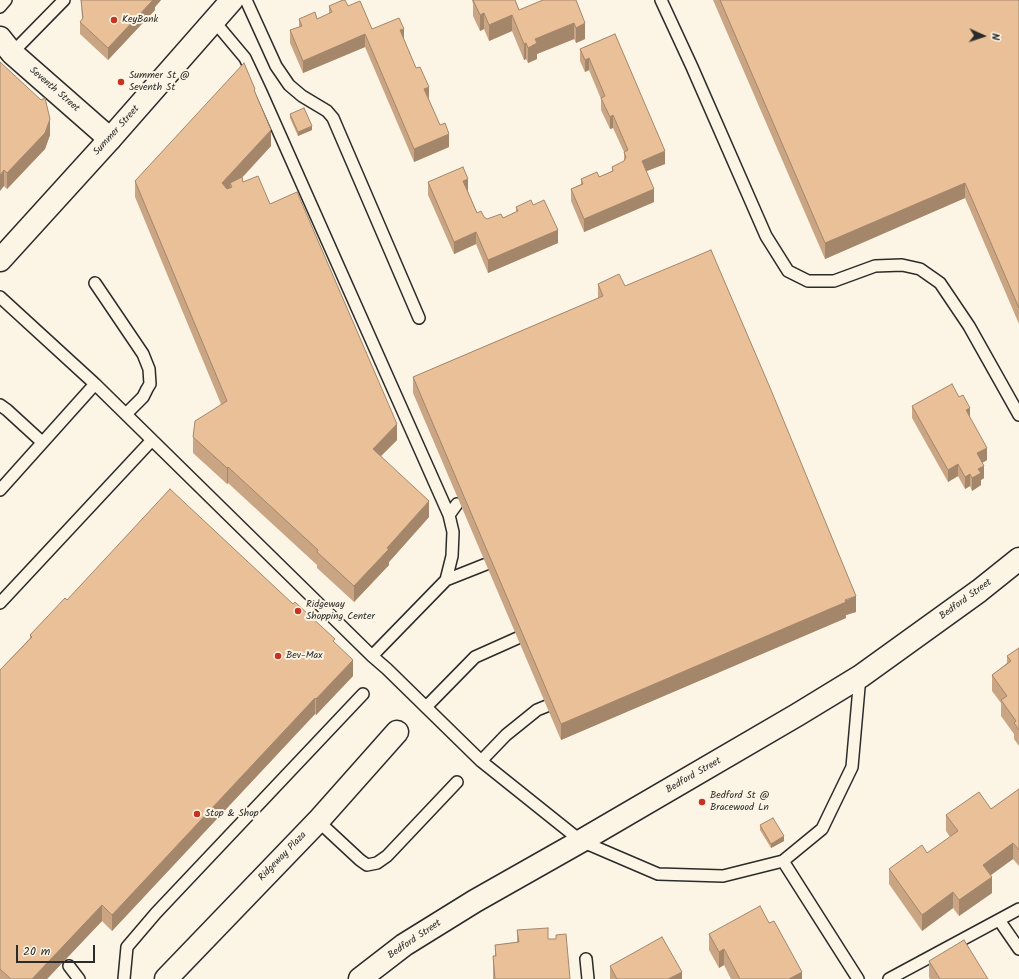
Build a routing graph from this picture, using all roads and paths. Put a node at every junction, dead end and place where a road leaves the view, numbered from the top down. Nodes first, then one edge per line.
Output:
1 (6, 0) edge
2 (64, 0) edge
3 (232, 0) edge
4 (246, 0) edge
5 (661, 0) edge
6 (0, 7) edge
7 (214, 21) junction
8 (6, 45) edge
9 (110, 139) junction
10 (0, 260) edge
11 (95, 283) dead end
12 (0, 297) edge
13 (419, 318) dead end
14 (95, 384) junction
15 (0, 405) edge
16 (126, 414) junction
17 (1019, 415) edge
18 (152, 440) junction
19 (42, 442) junction
20 (0, 490) edge
21 (457, 504) edge
22 (449, 515) junction
23 (507, 556) edge
24 (1019, 559) edge
25 (446, 580) junction
26 (0, 603) edge
27 (540, 628) edge
28 (372, 656) junction
29 (860, 676) junction
30 (363, 694) dead end
31 (566, 698) edge
32 (426, 707) junction
33 (397, 732) dead end
34 (481, 761) junction
35 (457, 782) dead end
36 (318, 821) junction
37 (581, 841) junction
38 (783, 861) junction
39 (1019, 909) edge
40 (999, 920) junction
41 (1019, 950) edge
42 (586, 959) dead end
43 (69, 966) dead end
44 (79, 979) edge
45 (124, 979) edge
46 (166, 979) edge
47 (360, 979) edge
48 (588, 979) edge
49 (858, 979) edge
50 (889, 979) edge

1 - 6 lane
2 - 8 lane
3 - 7 main road, Summer Street
4 - 13 lane
5 - 17 lane
7 - 9 main road, Summer Street
7 - 22 lane
8 - 9 main road, Seventh Street
9 - 10 main road, Summer Street
11 - 16 lane
12 - 14 lane
14 - 16 lane
14 - 19 lane
15 - 19 lane
16 - 18 lane
18 - 26 lane
18 - 28 lane
19 - 20 lane
21 - 22 lane
22 - 25 lane
23 - 25 lane
24 - 29 main road, Bedford Street
25 - 28 lane
27 - 32 lane
28 - 32 lane
29 - 37 main road, Bedford Street
29 - 38 lane
30 - 45 lane
31 - 34 lane
32 - 34 lane
33 - 36 main road, Ridgeway Plaza
34 - 37 lane
35 - 36 lane
36 - 46 main road, Ridgeway Plaza
37 - 38 lane
37 - 47 main road, Bedford Street
38 - 49 lane
39 - 40 lane
40 - 41 lane
40 - 50 lane
42 - 48 lane
43 - 44 lane

